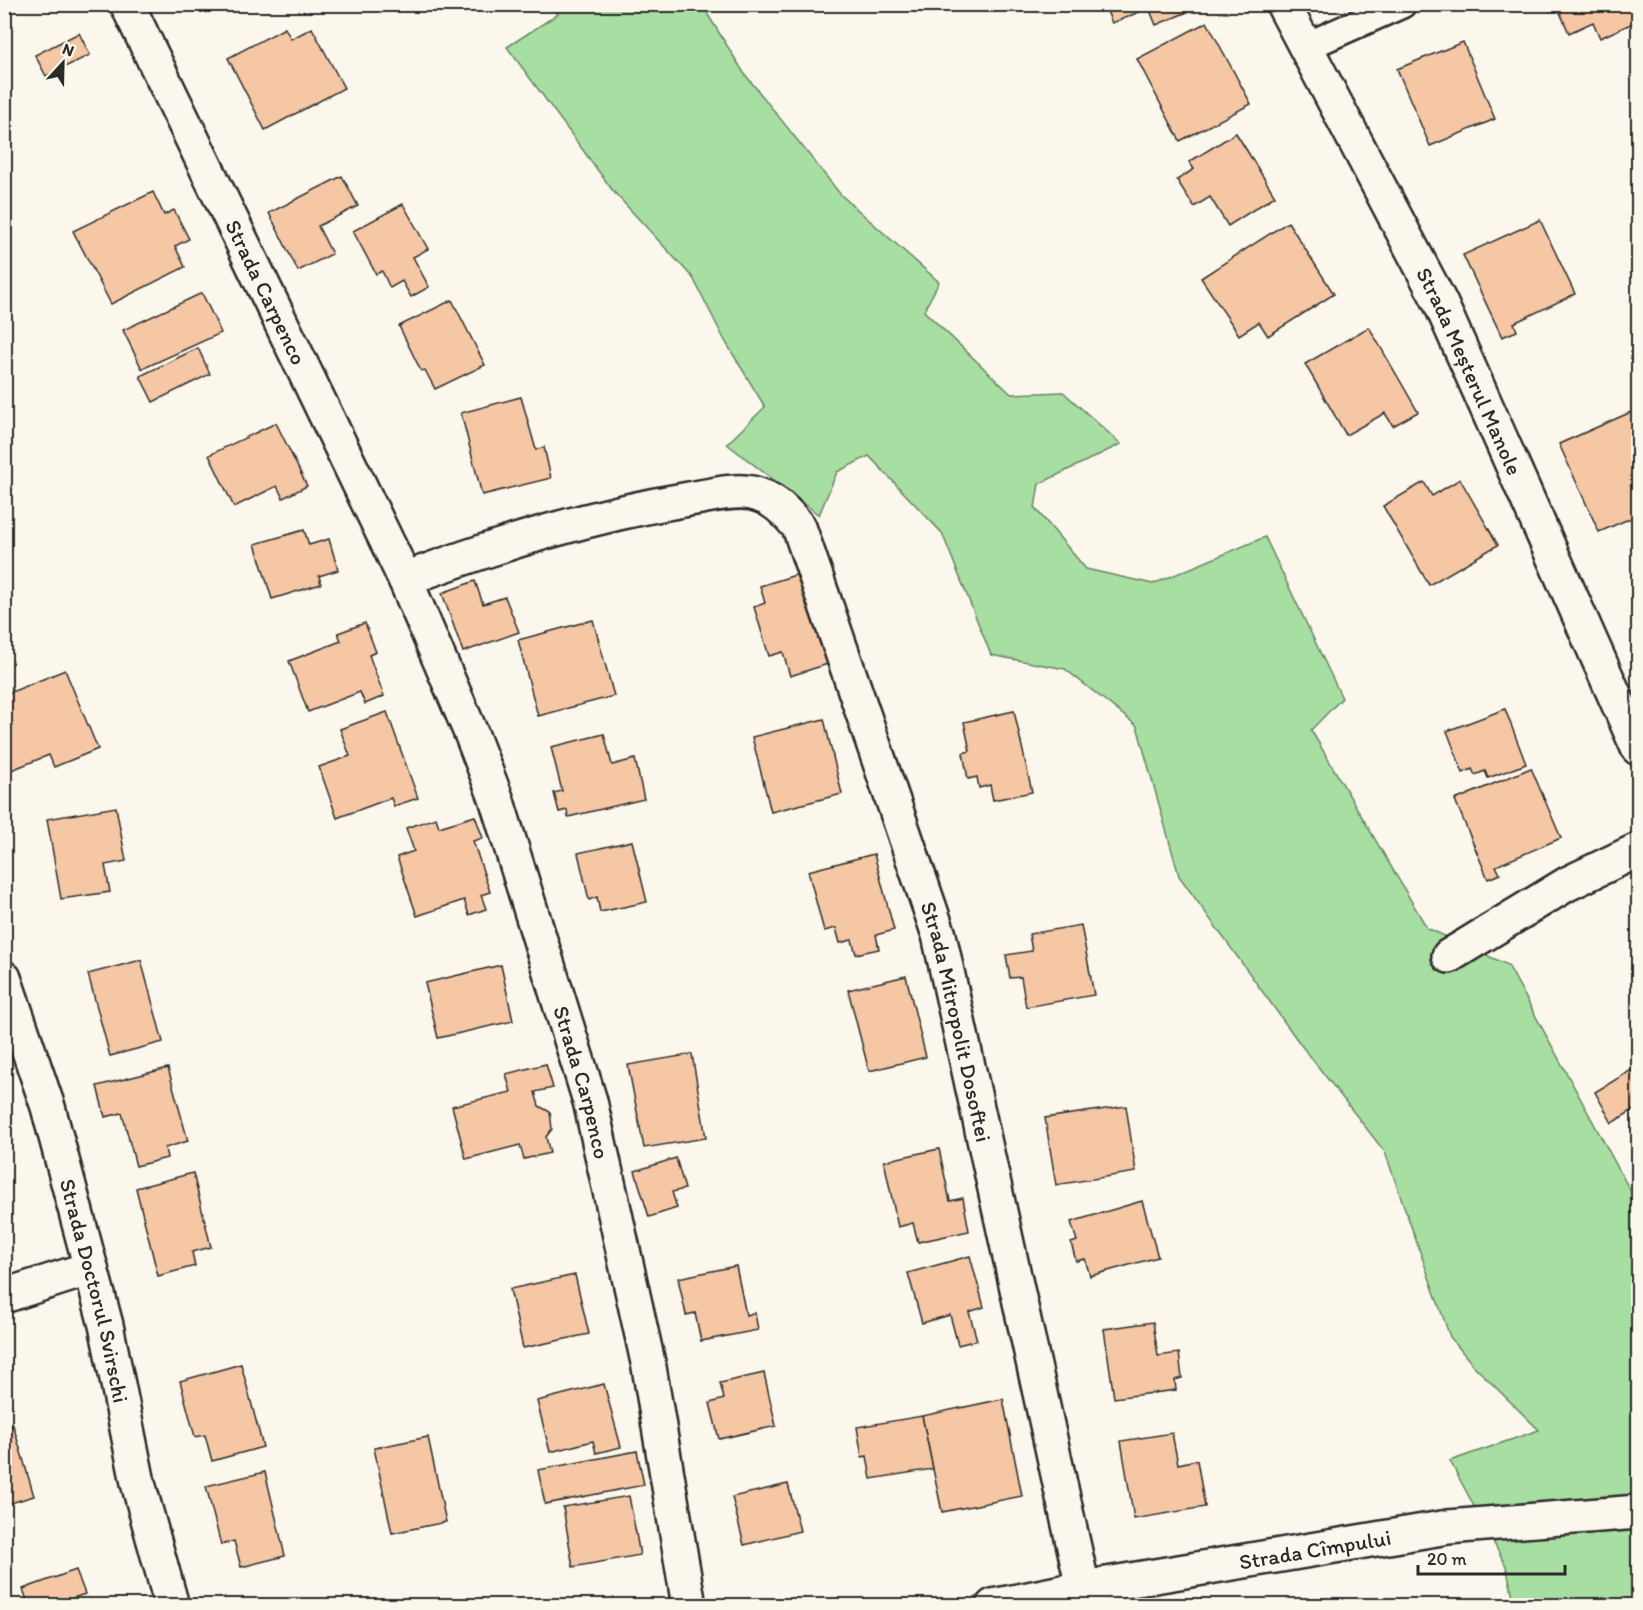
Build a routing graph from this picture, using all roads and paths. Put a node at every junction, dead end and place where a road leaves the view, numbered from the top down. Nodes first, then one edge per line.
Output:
1 (127, 4) edge
2 (1283, 4) edge
3 (1402, 4) edge
4 (1305, 47) junction
5 (405, 579) junction
6 (1638, 748) edge
7 (1638, 850) edge
8 (1449, 956) dead end
9 (4, 978) edge
10 (91, 1268) junction
11 (4, 1296) edge
12 (1638, 1512) edge
13 (1083, 1588) junction
14 (172, 1605) edge
15 (689, 1605) edge
16 (993, 1605) edge

1 - 5 street, Strada Carpenco
2 - 4 street, Strada Meșterul Manole
3 - 4 lane
4 - 6 street, Strada Meșterul Manole
5 - 13 street, Strada Mitropolit Dosoftei
5 - 15 street, Strada Carpenco
7 - 8 street
9 - 10 street, Strada Doctorul Svirschi
10 - 11 street
10 - 14 street, Strada Doctorul Svirschi
12 - 13 street, Strada Cîmpului
13 - 16 street, Strada Cîmpului

